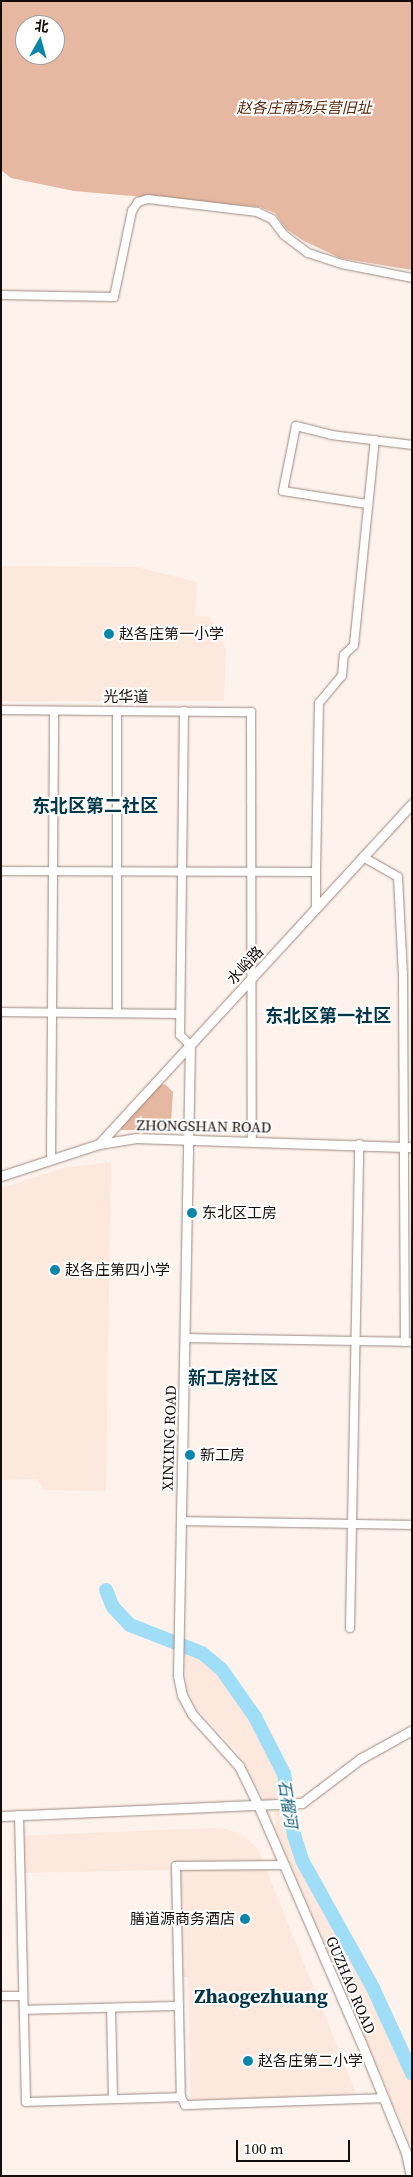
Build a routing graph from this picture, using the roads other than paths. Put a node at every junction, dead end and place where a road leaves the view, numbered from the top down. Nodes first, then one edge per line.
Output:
1 (412, 278) edge
2 (1, 295) edge
3 (375, 440) junction
4 (412, 445) edge
5 (367, 504) junction
6 (1, 710) edge
7 (54, 711) junction
8 (117, 711) junction
9 (184, 712) junction
10 (412, 804) edge
11 (363, 857) junction
12 (1, 870) edge
13 (53, 871) junction
14 (117, 871) junction
15 (181, 872) junction
16 (251, 872) junction
17 (316, 872) junction
18 (316, 908) junction
19 (252, 978) junction
20 (1, 1012) edge
21 (52, 1012) junction
22 (117, 1013) junction
23 (180, 1014) junction
24 (190, 1045) junction
25 (190, 1140) junction
26 (252, 1141) junction
27 (99, 1144) junction
28 (359, 1144) junction
29 (408, 1147) edge
30 (51, 1159) junction
31 (1, 1176) edge
32 (186, 1338) junction
33 (355, 1341) junction
34 (409, 1342) edge
35 (181, 1521) junction
36 (352, 1524) junction
37 (412, 1525) edge
38 (350, 1628) dead end
39 (412, 1730) edge
40 (260, 1807) junction
41 (19, 1815) junction
42 (1, 1816) edge
43 (284, 1865) junction
44 (1, 1996) edge
45 (23, 1996) junction
46 (179, 2006) junction
47 (111, 2008) junction
48 (24, 2010) junction
49 (181, 2097) junction
50 (384, 2098) junction
51 (114, 2099) junction
52 (412, 2176) edge

1 - 2 street
3 - 4 street
3 - 5 street
3 - 5 street
5 - 17 street
6 - 7 street, 光华道
7 - 8 street, 光华道
7 - 13 street
8 - 9 street, 光华道
8 - 14 street
9 - 15 street
9 - 16 street, 光华道
10 - 11 street, 水峪路
11 - 18 street, 水峪路
11 - 29 street
12 - 13 street
13 - 14 street
13 - 21 street
14 - 15 street
14 - 22 street
15 - 16 street
15 - 23 street
16 - 17 street
16 - 19 street
17 - 18 street
18 - 19 street, 水峪路
19 - 24 street, 水峪路
19 - 26 street
20 - 21 street
21 - 22 street
21 - 30 street
22 - 23 street
23 - 24 street
24 - 25 street, XINXING ROAD
24 - 27 street, 水峪路
25 - 26 street, ZHONGSHAN ROAD
25 - 27 street, ZHONGSHAN ROAD
25 - 32 street, XINXING ROAD
26 - 28 street, ZHONGSHAN ROAD
27 - 30 street, ZHONGSHAN ROAD
28 - 29 street, ZHONGSHAN ROAD
28 - 33 street
29 - 34 street
30 - 31 street, ZHONGSHAN ROAD
32 - 33 street
32 - 35 street, XINXING ROAD
33 - 34 street
33 - 36 street
35 - 36 street
35 - 40 street, XINXING ROAD
36 - 37 street
36 - 38 street
39 - 40 street
40 - 41 street
40 - 43 street, GUZHAO ROAD
41 - 42 street
41 - 45 street
43 - 46 street
43 - 50 street, GUZHAO ROAD
44 - 45 street
45 - 48 street
46 - 47 street
46 - 49 street
47 - 48 street
47 - 51 street
48 - 51 street
49 - 50 street
49 - 51 street
50 - 52 street, GUZHAO ROAD

